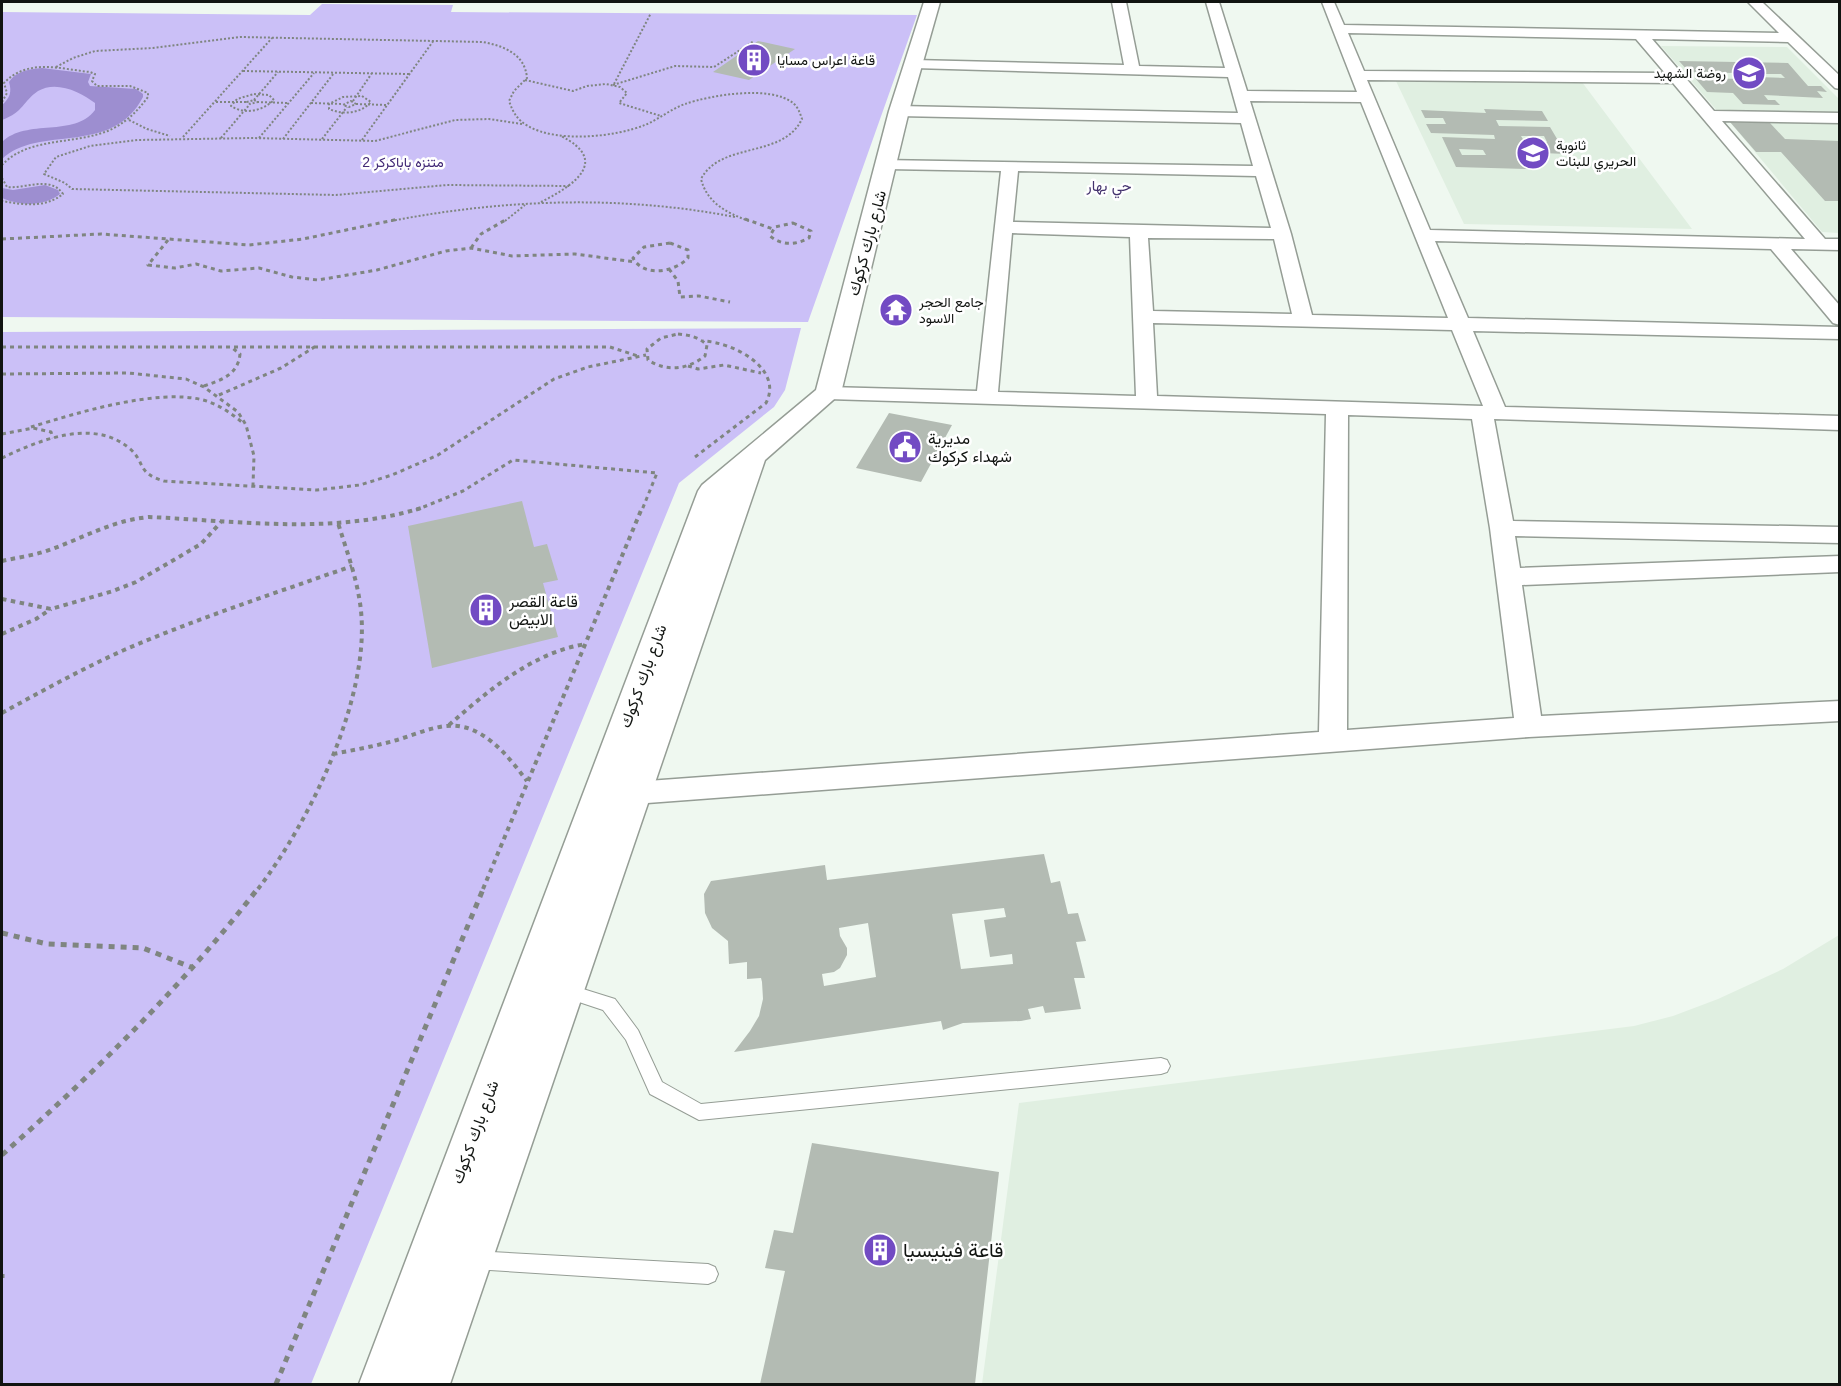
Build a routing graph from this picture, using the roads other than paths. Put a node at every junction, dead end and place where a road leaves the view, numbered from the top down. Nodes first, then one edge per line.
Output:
1 (932, 2) edge
2 (1119, 2) edge
3 (1213, 2) edge
4 (1328, 2) edge
5 (1755, 2) edge
6 (1340, 29) junction
7 (1521, 32) junction
8 (1640, 34) junction
9 (1792, 38) junction
10 (914, 64) junction
11 (1132, 70) junction
12 (1234, 73) junction
13 (1358, 75) junction
14 (1557, 77) junction
15 (1675, 78) junction
16 (1839, 85) edge
17 (1240, 96) junction
18 (1368, 97) junction
19 (899, 111) junction
20 (1708, 116) junction
21 (1247, 118) junction
22 (1839, 118) edge
23 (887, 164) junction
24 (1010, 167) junction
25 (1262, 171) junction
26 (1004, 227) junction
27 (1139, 232) junction
28 (1282, 234) junction
29 (1424, 235) junction
30 (1777, 244) junction
31 (1820, 245) junction
32 (1839, 245) edge
33 (1143, 316) junction
34 (1839, 319) edge
35 (1304, 322) junction
36 (1461, 325) junction
37 (1839, 333) edge
38 (828, 393) junction
39 (987, 396) junction
40 (1147, 401) junction
41 (1336, 407) junction
42 (1489, 412) junction
43 (1837, 426) edge
44 (752, 456) junction
45 (1502, 528) junction
46 (1839, 535) edge
47 (1839, 564) edge
48 (1508, 577) junction
49 (1839, 711) edge
50 (1529, 727) junction
51 (1334, 742) junction
52 (634, 793) junction
53 (563, 990) junction
54 (1161, 1066) dead end
55 (467, 1260) junction
56 (708, 1274) dead end
57 (383, 1384) edge
58 (425, 1384) edge

1 - 10 main road, شارع بارك كركوك
2 - 11 street
3 - 12 street
4 - 6 street
5 - 9 street
6 - 7 street
6 - 13 street
7 - 8 street
7 - 14 street
8 - 9 street
8 - 15 street
9 - 16 street
10 - 11 street
10 - 19 main road, شارع بارك كركوك
11 - 12 street
12 - 17 street
13 - 14 street
13 - 18 street
14 - 15 street
15 - 20 street
17 - 18 street
17 - 21 street
18 - 29 street
19 - 21 street
19 - 23 main road, شارع بارك كركوك
20 - 22 street
20 - 31 street
21 - 25 street
23 - 24 street
23 - 38 main road, شارع بارك كركوك
24 - 25 street
24 - 26 street
25 - 28 street
26 - 27 street
26 - 39 street
27 - 28 street
27 - 33 street
28 - 35 street
29 - 30 street
29 - 36 street
30 - 31 street
30 - 34 street
31 - 32 street
33 - 35 street
33 - 40 street
35 - 36 street
36 - 37 street
36 - 42 street
38 - 39 street
38 - 44 main road, شارع بارك كركوك
39 - 40 street
40 - 41 street
41 - 42 street
41 - 51 street
42 - 43 street
42 - 45 street
44 - 52 main road
44 - 57 main road, شارع بارك كركوك
45 - 46 street
45 - 48 street
47 - 48 street
48 - 50 street
49 - 50 street
50 - 51 street
51 - 52 street
52 - 53 main road
53 - 54 lane
53 - 55 main road
55 - 56 lane
55 - 58 main road

